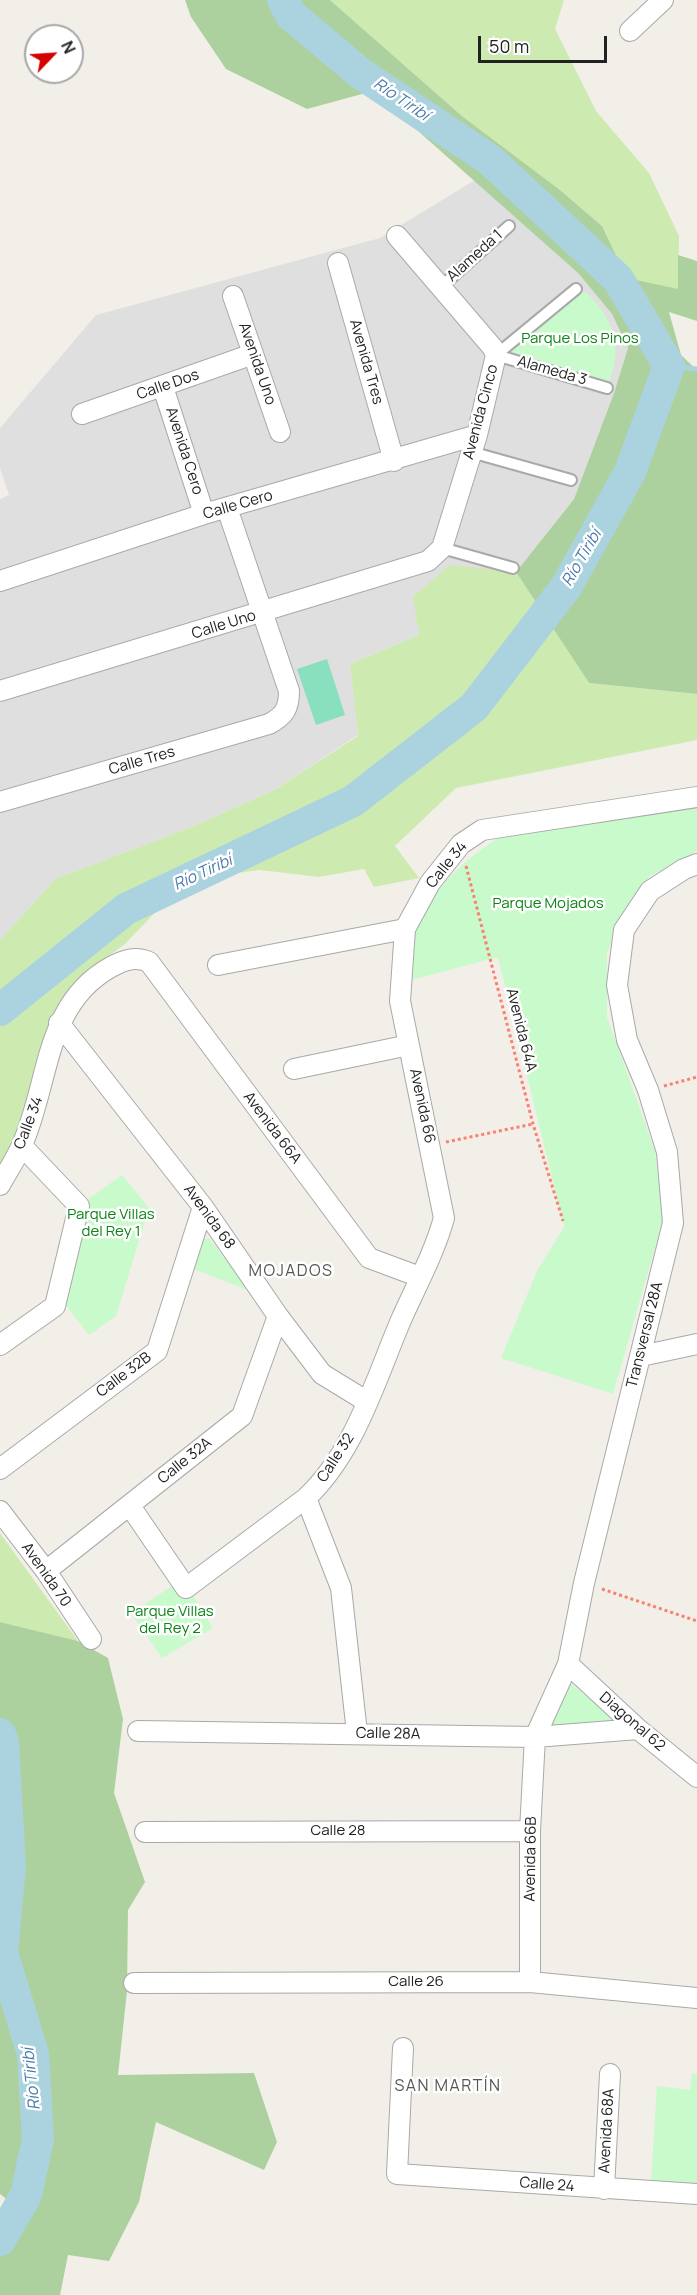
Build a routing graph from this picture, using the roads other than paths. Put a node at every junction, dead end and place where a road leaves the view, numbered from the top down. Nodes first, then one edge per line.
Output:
1 (663, 0) edge
2 (630, 31) dead end
3 (509, 226) dead end
4 (397, 236) dead end
5 (338, 263) dead end
6 (441, 287) junction
7 (576, 289) dead end
8 (233, 296) dead end
9 (253, 354) junction
10 (496, 355) junction
11 (163, 387) junction
12 (607, 388) dead end
13 (82, 414) dead end
14 (280, 432) dead end
15 (474, 443) junction
16 (394, 461) junction
17 (571, 480) dead end
18 (227, 508) junction
19 (204, 514) junction
20 (442, 548) junction
21 (513, 568) dead end
22 (0, 581) edge
23 (262, 613) junction
24 (0, 691) edge
25 (697, 797) edge
26 (0, 802) edge
27 (697, 864) edge
28 (405, 929) junction
29 (140, 958) joint
30 (219, 965) dead end
31 (59, 1023) junction
32 (409, 1045) junction
33 (294, 1069) dead end
34 (22, 1146) junction
35 (0, 1185) edge
36 (203, 1207) junction
37 (420, 1277) junction
38 (278, 1316) junction
39 (697, 1344) edge
40 (0, 1345) edge
41 (641, 1356) junction
42 (366, 1401) junction
43 (0, 1469) edge
44 (306, 1498) junction
45 (130, 1506) junction
46 (0, 1511) edge
47 (46, 1571) junction
48 (91, 1639) dead end
49 (568, 1664) junction
50 (638, 1729) junction
51 (138, 1731) dead end
52 (357, 1733) junction
53 (535, 1737) junction
54 (697, 1778) edge
55 (530, 1831) junction
56 (145, 1832) dead end
57 (530, 1982) junction
58 (134, 1983) dead end
59 (697, 1998) edge
60 (403, 2048) dead end
61 (610, 2074) dead end
62 (604, 2189) junction
63 (697, 2194) edge

1 - 2 street
3 - 6 lane, Alameda 1
4 - 6 street, Avenida Cinco
5 - 16 street, Avenida Tres
6 - 10 street, Avenida Cinco
7 - 10 lane
8 - 9 street, Avenida Uno
9 - 11 street, Calle Dos
9 - 14 street, Avenida Uno
10 - 12 lane, Alameda 3
10 - 15 street, Avenida Cinco
11 - 13 street, Calle Dos
11 - 19 street, Avenida Cero
15 - 16 street, Calle Cero
15 - 17 lane
15 - 20 street, Avenida Cinco
16 - 18 street, Calle Cero
18 - 19 street, Calle Cero
18 - 23 street
19 - 22 street, Calle Cero
20 - 21 lane
20 - 23 street, Calle Uno
23 - 24 street, Calle Uno
23 - 26 street, Calle Tres
25 - 28 street, Calle 34
27 - 41 street, Transversal 28A
28 - 30 street
28 - 32 street, Avenida 66
29 - 31 street, Calle 34
29 - 37 street, Avenida 66A
31 - 34 street, Calle 34
31 - 36 street, Avenida 68
32 - 33 street
32 - 37 street, Avenida 66
34 - 35 street, Calle 34
34 - 40 street
36 - 38 street, Avenida 68
36 - 43 street, Calle 32B
37 - 42 street, Calle 32
38 - 42 street, Avenida 68
38 - 45 street, Calle 32A
39 - 41 street
41 - 49 street, Transversal 28A
42 - 44 street, Calle 32
44 - 45 street, Calle 32
44 - 52 street
45 - 47 street, Calle 32A
46 - 47 street, Avenida 70
47 - 48 street, Avenida 70
49 - 50 street, Diagonal 62
49 - 53 street, Transversal 28A
50 - 53 street, Calle 28A
50 - 54 street, Diagonal 62
51 - 52 street, Calle 28A
52 - 53 street, Calle 28A
53 - 55 street, Avenida 66B
55 - 56 street, Calle 28
55 - 57 street, Avenida 66B
57 - 58 street, Calle 26
57 - 59 street, Calle 26
60 - 62 street, Calle 24
61 - 62 street, Avenida 68A
62 - 63 street, Calle 24

